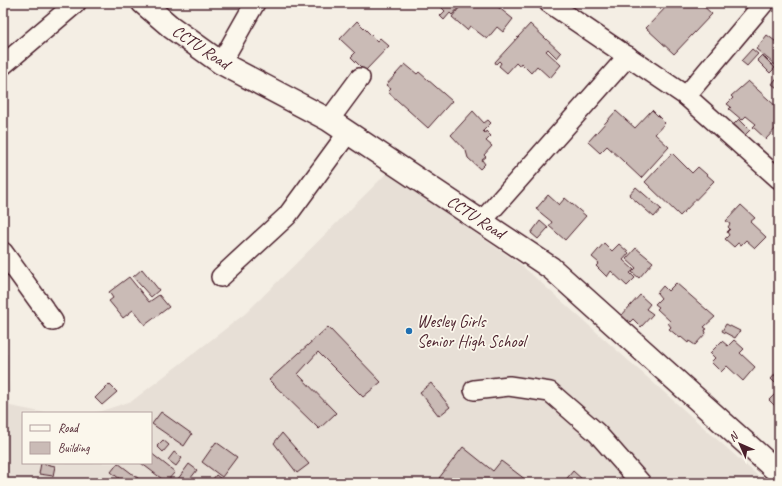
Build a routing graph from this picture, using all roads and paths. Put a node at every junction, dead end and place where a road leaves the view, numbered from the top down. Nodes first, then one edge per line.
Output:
1 (76, 3) edge
2 (143, 3) edge
3 (256, 3) edge
4 (550, 3) edge
5 (764, 3) edge
6 (628, 56) junction
7 (221, 63) junction
8 (3, 65) edge
9 (360, 78) dead end
10 (686, 96) junction
11 (329, 120) junction
12 (347, 134) junction
13 (779, 179) edge
14 (482, 221) junction
15 (3, 252) edge
16 (221, 277) dead end
17 (53, 321) dead end
18 (474, 390) dead end
19 (779, 473) edge
20 (641, 483) edge

1 - 8 street
2 - 7 street, CCTU Road
3 - 7 street
4 - 6 street
5 - 10 street
6 - 10 street
6 - 14 street
7 - 11 street, CCTU Road
9 - 11 street
10 - 13 street
11 - 12 street, CCTU Road
12 - 14 street, CCTU Road
12 - 16 street
14 - 19 street, CCTU Road
15 - 17 street
18 - 20 street

